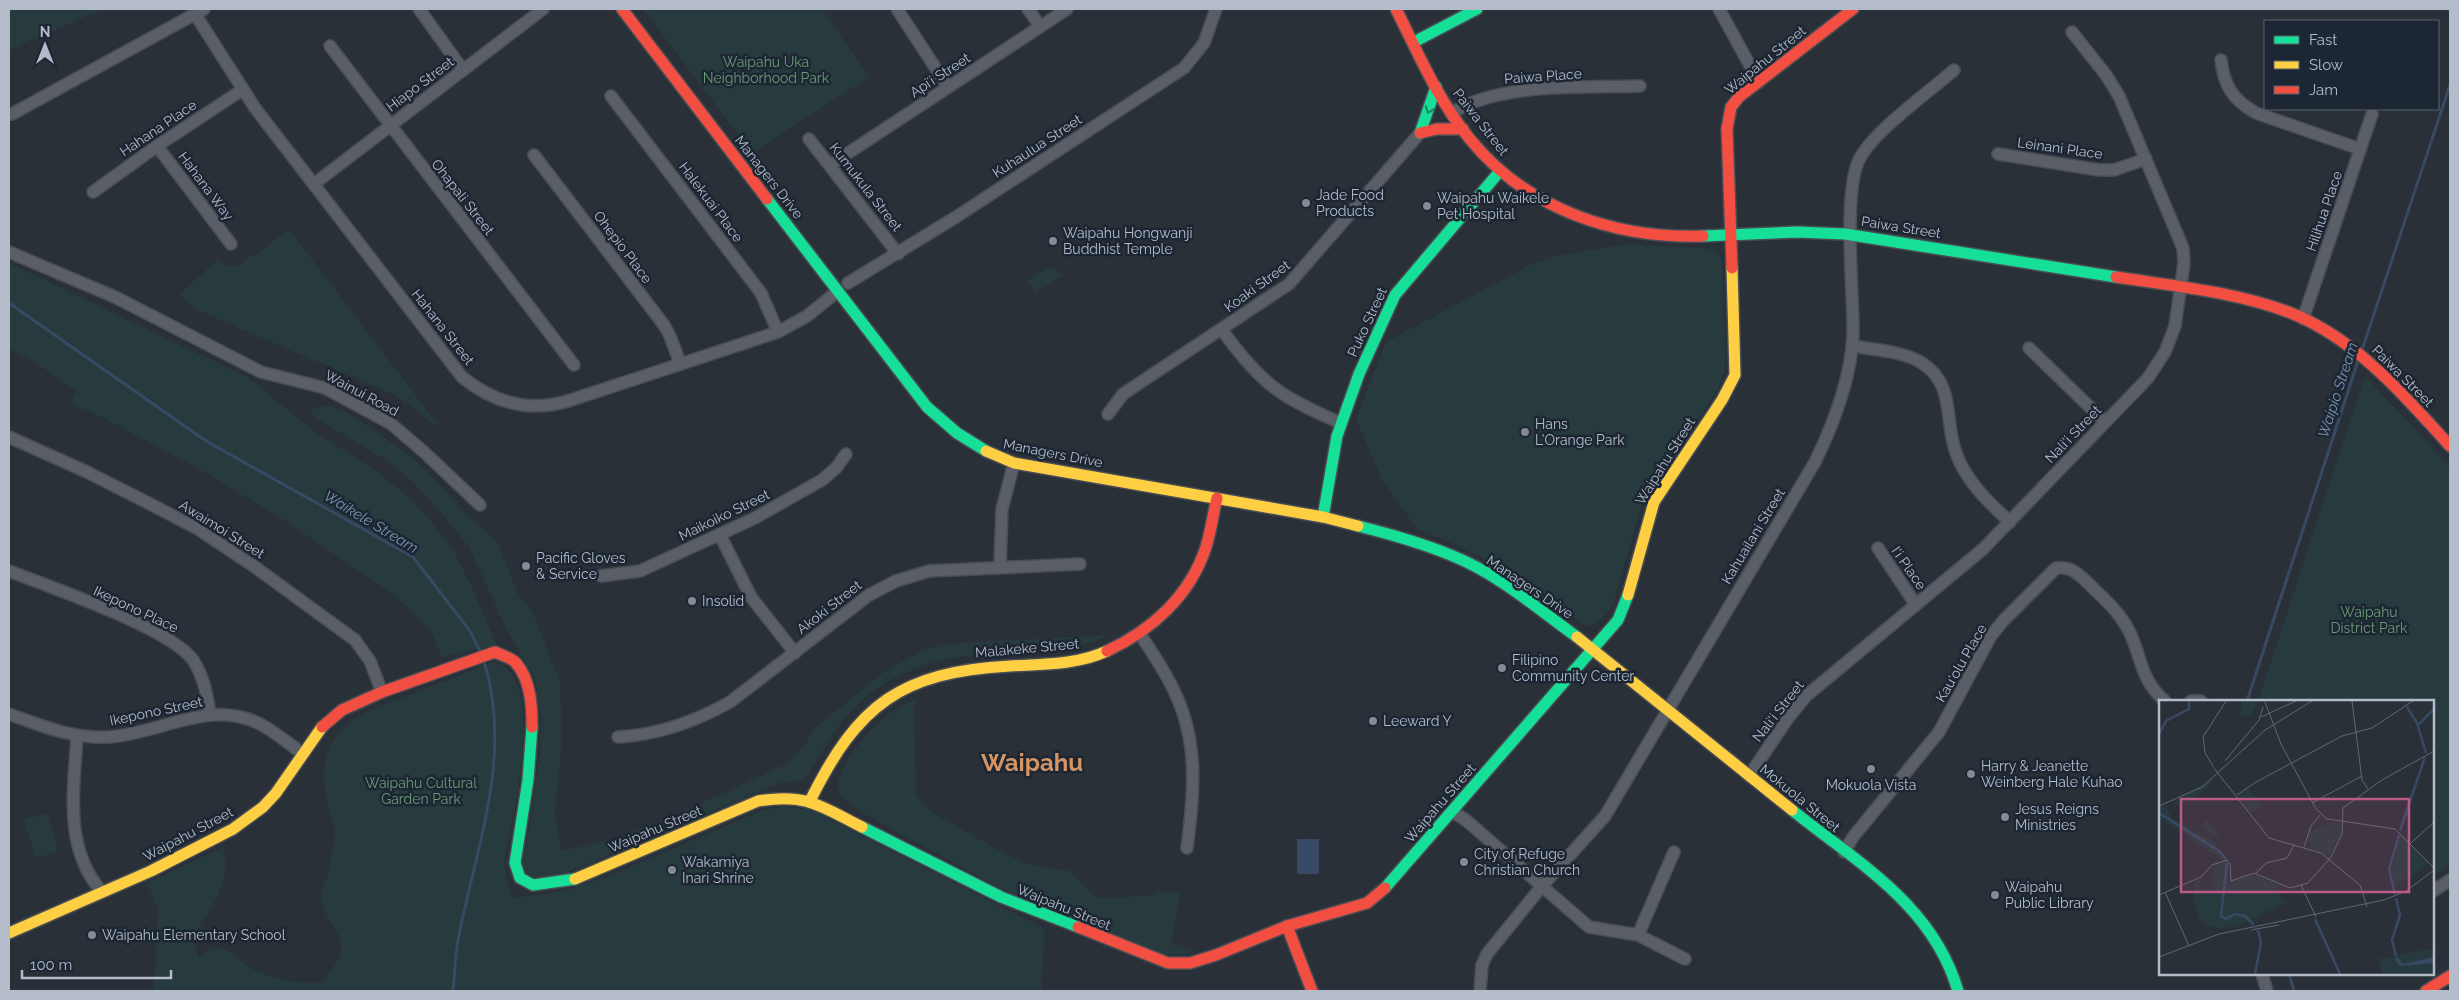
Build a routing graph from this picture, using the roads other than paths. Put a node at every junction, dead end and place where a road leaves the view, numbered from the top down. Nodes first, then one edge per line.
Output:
1 (419, 9) edge
2 (622, 9) edge
3 (897, 9) edge
4 (1028, 9) edge
5 (1066, 9) edge
6 (1216, 9) edge
7 (1396, 9) edge
8 (1477, 9) edge
9 (1719, 9) edge
10 (1832, 9) edge
11 (1853, 9) edge
12 (540, 10) edge
13 (199, 12) edge
14 (1839, 20) junction
15 (1040, 26) junction
16 (2072, 32) dead end
17 (1414, 42) junction
18 (330, 46) dead end
19 (2221, 60) dead end
20 (463, 70) junction
21 (1954, 70) dead end
22 (1759, 82) junction
23 (1640, 86) dead end
24 (948, 87) junction
25 (1436, 87) junction
26 (242, 90) junction
27 (611, 96) dead end
28 (1452, 113) junction
29 (12, 114) dead end
30 (2372, 114) dead end
31 (390, 126) junction
32 (1463, 129) junction
33 (1420, 133) junction
34 (810, 139) dead end
35 (157, 146) junction
36 (2360, 149) junction
37 (534, 154) dead end
38 (1998, 154) dead end
39 (2146, 159) junction
40 (830, 165) junction
41 (1500, 171) junction
42 (314, 184) junction
43 (94, 192) dead end
44 (1852, 234) junction
45 (1731, 235) junction
46 (231, 244) dead end
47 (9, 252) edge
48 (898, 254) junction
49 (848, 284) dead end
50 (2181, 288) junction
51 (838, 290) junction
52 (2303, 318) junction
53 (1222, 330) junction
54 (778, 332) junction
55 (1852, 346) junction
56 (2029, 348) dead end
57 (680, 363) junction
58 (574, 365) dead end
59 (1108, 414) dead end
60 (1341, 422) junction
61 (2105, 422) junction
62 (9, 437) edge
63 (2450, 446) edge
64 (846, 454) dead end
65 (1014, 463) junction
66 (1217, 498) junction
67 (480, 505) dead end
68 (1323, 517) junction
69 (2010, 522) junction
70 (720, 535) junction
71 (1878, 548) dead end
72 (1080, 564) dead end
73 (1000, 566) junction
74 (9, 571) edge
75 (601, 576) dead end
76 (1916, 605) junction
77 (1140, 634) junction
78 (1593, 650) junction
79 (795, 653) junction
80 (382, 692) junction
81 (2164, 700) edge
82 (1668, 710) junction
83 (9, 714) edge
84 (210, 714) junction
85 (77, 736) junction
86 (618, 737) dead end
87 (303, 754) junction
88 (1749, 776) junction
89 (810, 801) junction
90 (1453, 812) junction
91 (1187, 848) dead end
92 (1674, 852) dead end
93 (1844, 852) junction
94 (2450, 880) edge
95 (1542, 886) junction
96 (2434, 890) edge
97 (102, 892) junction
98 (1287, 926) junction
99 (9, 933) edge
100 (1638, 935) junction
101 (1685, 959) dead end
102 (2262, 975) edge
103 (2450, 976) edge
104 (1312, 991) edge
105 (1480, 991) edge
106 (1958, 991) edge
107 (2267, 991) edge
108 (2426, 991) edge

1 - 20 street
2 - 51 street, Managers Drive
3 - 24 street
4 - 15 street
5 - 15 street, Apiʻi Street
6 - 48 street, Kuhaulua Street
7 - 17 street, Paiwa Street
8 - 17 street
9 - 22 street
10 - 14 street
11 - 14 street, Waipahu Street
12 - 20 street, Hiapo Street
13 - 26 street, Hahana Street
13 - 29 street
14 - 22 street, Waipahu Street
15 - 24 street, Apiʻi Street
16 - 39 street, Nali'i Street
17 - 25 street, Paiwa Street
18 - 31 street, Ohapali Street
19 - 36 street
20 - 31 street, Hiapo Street
21 - 44 street, Kahuailani Street
22 - 45 street, Waipahu Street
23 - 28 street, Paiwa Place
24 - 40 street, Apiʻi Street
25 - 28 street, Paiwa Street
25 -> 33 street
26 - 35 street, Hahana Place
26 - 42 street, Hahana Street
27 - 54 street, Halekuai Place
28 - 32 street, Paiwa Street
30 - 36 street, Hilihua Place
31 - 42 street, Hiapo Street
31 - 58 street, Ohapali Street
32 - 33 street
32 - 41 street, Paiwa Street
33 - 53 street, Koaki Street
34 - 40 street, Kumukula Street
35 - 43 street, Hahana Place
35 - 46 street, Hahana Way
36 - 52 street, Hilihua Place
37 - 57 street, Ohepio Place
38 - 39 street, Leinani Place
39 - 50 street, Nali'i Street
40 - 48 street, Kumukula Street
41 - 45 street, Paiwa Street
41 - 60 street, Puko Street
42 - 57 street, Hahana Street
44 - 45 street, Paiwa Street
44 - 50 street, Paiwa Street
44 - 55 street, Kahuailani Street
45 - 78 street, Waipahu Street
47 - 67 street, Wainui Road
48 - 49 street, Kuhaulua Street
50 - 52 street, Paiwa Street
50 - 61 street, Nali'i Street
51 - 54 street, Hahana Street
51 - 65 street, Managers Drive
52 - 63 street, Paiwa Street
53 - 59 street, Koaki Street
53 - 60 street
54 - 57 street, Hahana Street
55 - 69 street
55 - 82 street, Kahuailani Street
56 - 61 street
60 - 68 street, Puko Street
61 - 69 street, Nali'i Street
62 - 80 street, Awaimoi Street
64 - 70 street, Maikoiko Street
65 - 66 street, Managers Drive
65 - 73 street
66 - 68 street, Managers Drive
66 - 77 street, Malakeke Street
68 - 78 street, Managers Drive
69 - 76 street, Nali'i Street
70 - 75 street, Maikoiko Street
70 - 79 street
71 - 76 street, I'i Place
72 - 73 street, Akoki Street
73 - 79 street, Akoki Street
74 - 84 street, Ikepono Place
76 - 88 street, Nali'i Street
77 - 89 street, Malakeke Street
77 - 91 street
78 - 82 street, Mokuola Street
78 - 90 street, Waipahu Street
79 - 86 street, Akoki Street
80 - 87 street, Waipahu Street
80 - 89 street, Waipahu Street
81 - 93 street, Kau'olu Place
82 - 88 street, Mokuola Street
82 - 95 street, Kahuailani Street
83 - 85 street, Ikepono Street
84 - 85 street, Ikepono Street
84 - 87 street, Ikepono Street
85 - 97 street
87 - 97 street, Waipahu Street
88 - 93 street, Mokuola Street
89 - 98 street, Waipahu Street
90 - 95 street
90 - 98 street, Waipahu Street
92 - 100 street
93 - 106 street, Mokuola Street
94 - 96 street
95 - 100 street
95 - 105 street, Kahuailani Street
97 - 99 street, Waipahu Street
98 - 104 street
100 - 101 street
102 - 107 street
103 - 108 street

